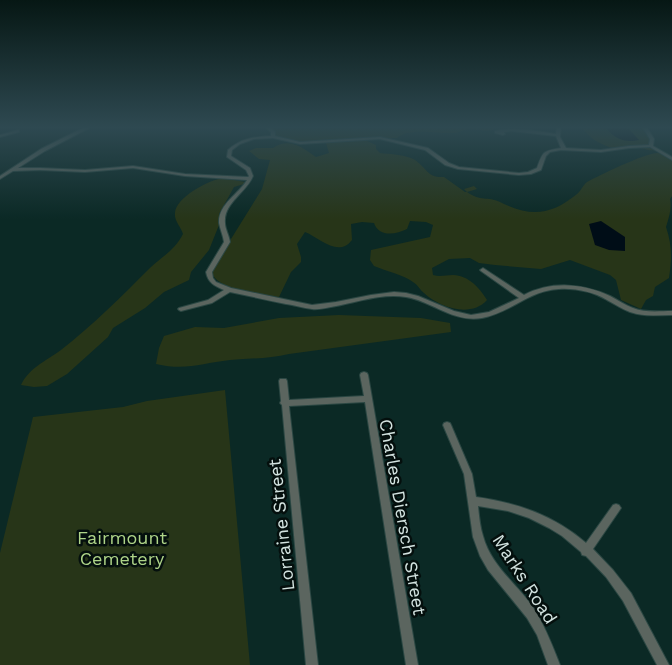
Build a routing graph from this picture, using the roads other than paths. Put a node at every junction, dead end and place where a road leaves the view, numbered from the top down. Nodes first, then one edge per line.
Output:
1 (31, 157) edge
2 (230, 157) edge
3 (438, 157) edge
4 (545, 157) edge
5 (12, 170) junction
6 (0, 178) edge
7 (250, 179) junction
8 (483, 270) dead end
9 (229, 290) junction
10 (522, 297) junction
11 (181, 309) dead end
12 (672, 313) edge
13 (364, 375) dead end
14 (283, 381) dead end
15 (367, 399) junction
16 (284, 404) junction
17 (447, 425) dead end
18 (474, 501) junction
19 (616, 508) dead end
20 (586, 551) junction
21 (312, 665) edge
22 (412, 665) edge
23 (554, 665) edge
24 (663, 665) edge

1 - 5 street
2 - 7 street
3 - 4 street
5 - 6 street
5 - 7 street
7 - 9 street
8 - 10 street
9 - 10 street
9 - 11 street
10 - 12 street
13 - 15 street, Charles Diersch Street
14 - 16 street, Lorraine Street
15 - 16 street
15 - 22 street, Charles Diersch Street
16 - 21 street, Lorraine Street
17 - 18 street, Marks Road
18 - 20 street
18 - 23 street, Marks Road
19 - 20 street
20 - 24 street

